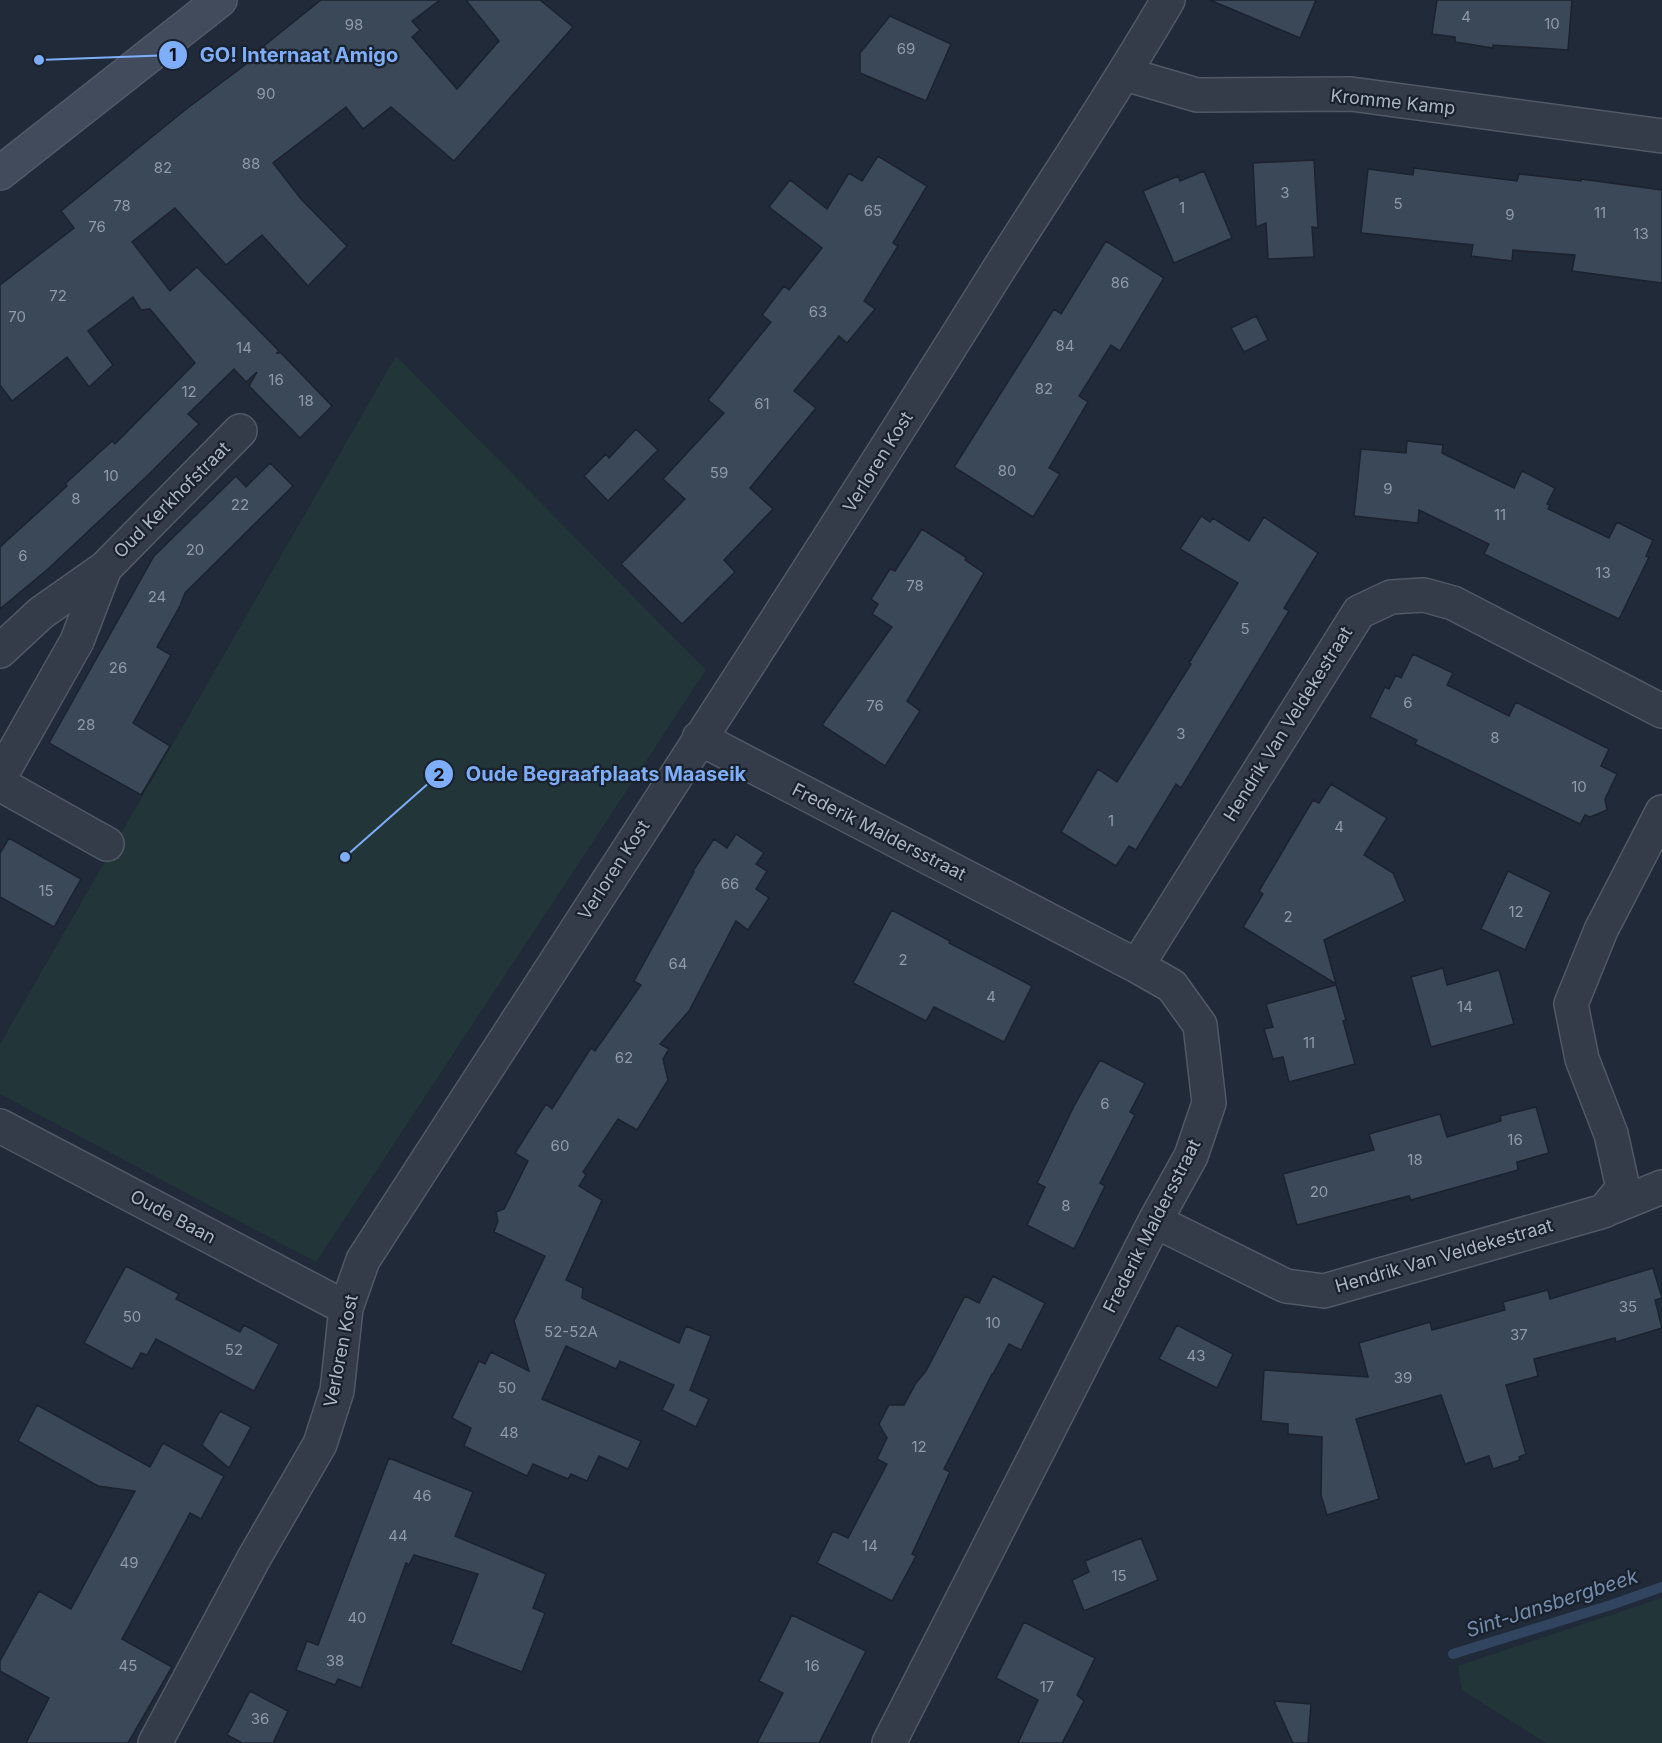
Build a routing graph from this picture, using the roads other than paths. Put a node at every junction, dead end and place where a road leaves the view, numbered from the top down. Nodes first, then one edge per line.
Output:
1 (220, 0) edge
2 (1168, 0) edge
3 (1125, 74) junction
4 (1662, 136) edge
5 (0, 173) edge
6 (240, 431) dead end
7 (105, 568) junction
8 (0, 651) edge
9 (1662, 711) edge
10 (699, 738) junction
11 (0, 777) edge
12 (0, 784) edge
13 (1662, 812) edge
14 (107, 844) dead end
15 (1137, 966) junction
16 (0, 1126) edge
17 (1662, 1187) edge
18 (1604, 1211) junction
19 (1155, 1221) junction
20 (346, 1308) junction
21 (155, 1743) edge
22 (889, 1743) edge

1 - 5 main road
2 - 3 street, Verloren Kost
3 - 4 street, Kromme Kamp
3 - 10 street, Verloren Kost
6 - 7 street, Oud Kerkhofstraat
7 - 8 street, Oud Kerkhofstraat
7 - 11 street, Oud Kerkhofstraat
9 - 15 street, Hendrik Van Veldekestraat
10 - 15 street, Frederik Maldersstraat
10 - 20 street, Verloren Kost
12 - 14 street
13 - 18 street
15 - 19 street, Frederik Maldersstraat
16 - 20 street, Oude Baan
17 - 18 street, Hendrik Van Veldekestraat
18 - 19 street, Hendrik Van Veldekestraat
19 - 22 street, Frederik Maldersstraat
20 - 21 street, Verloren Kost

